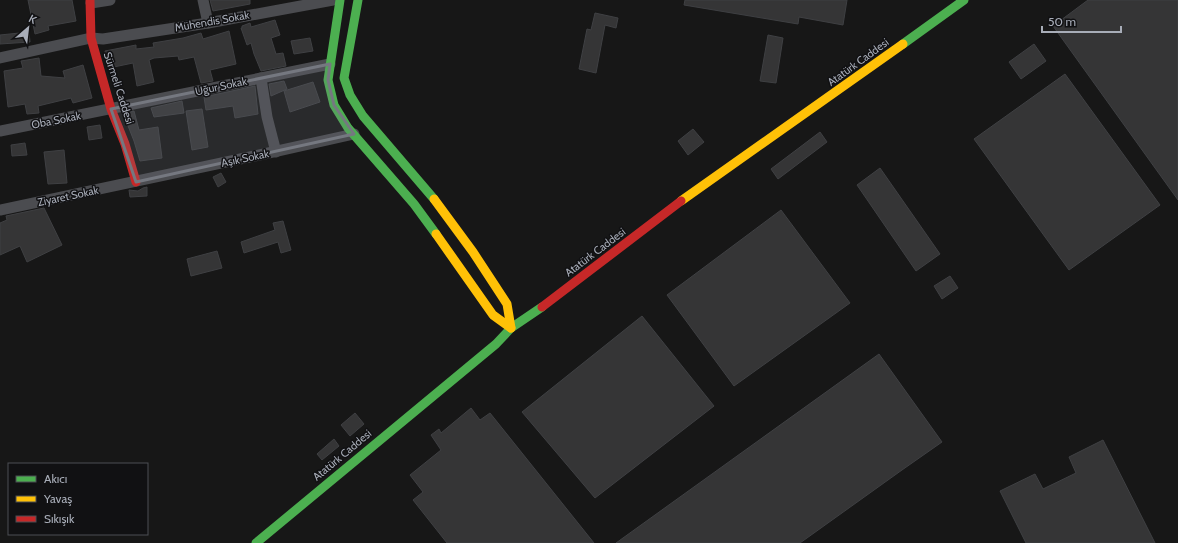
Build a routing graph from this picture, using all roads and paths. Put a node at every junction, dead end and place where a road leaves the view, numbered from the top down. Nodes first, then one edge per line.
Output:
1 (110, 0) edge
2 (203, 0) edge
3 (333, 0) edge
4 (340, 0) edge
5 (358, 0) edge
6 (964, 0) edge
7 (90, 2) edge
8 (208, 23) junction
9 (91, 38) junction
10 (0, 58) edge
11 (330, 64) junction
12 (261, 78) junction
13 (111, 108) junction
14 (0, 131) edge
15 (354, 134) junction
16 (276, 152) junction
17 (136, 182) junction
18 (0, 210) edge
19 (511, 328) junction
20 (256, 543) edge

1 - 7 street
2 - 8 street
3 - 8 street, Mühendis Sokak
4 - 11 street
5 - 19 street
6 - 19 street, Atatürk Caddesi
7 - 9 street, Sürmeli Caddesi
8 - 9 street, Mühendis Sokak
9 - 10 street, Mühendis Sokak
9 - 13 street, Sürmeli Caddesi
11 - 12 street, Uğur Sokak
11 - 15 street
12 - 13 street, Uğur Sokak
12 - 16 street
13 - 14 street, Oba Sokak
13 - 17 street, Sürmeli Caddesi
15 - 16 street, Aşık Sokak
15 - 19 street
16 - 17 street, Aşık Sokak
17 - 18 street, Ziyaret Sokak
19 - 20 street, Atatürk Caddesi

